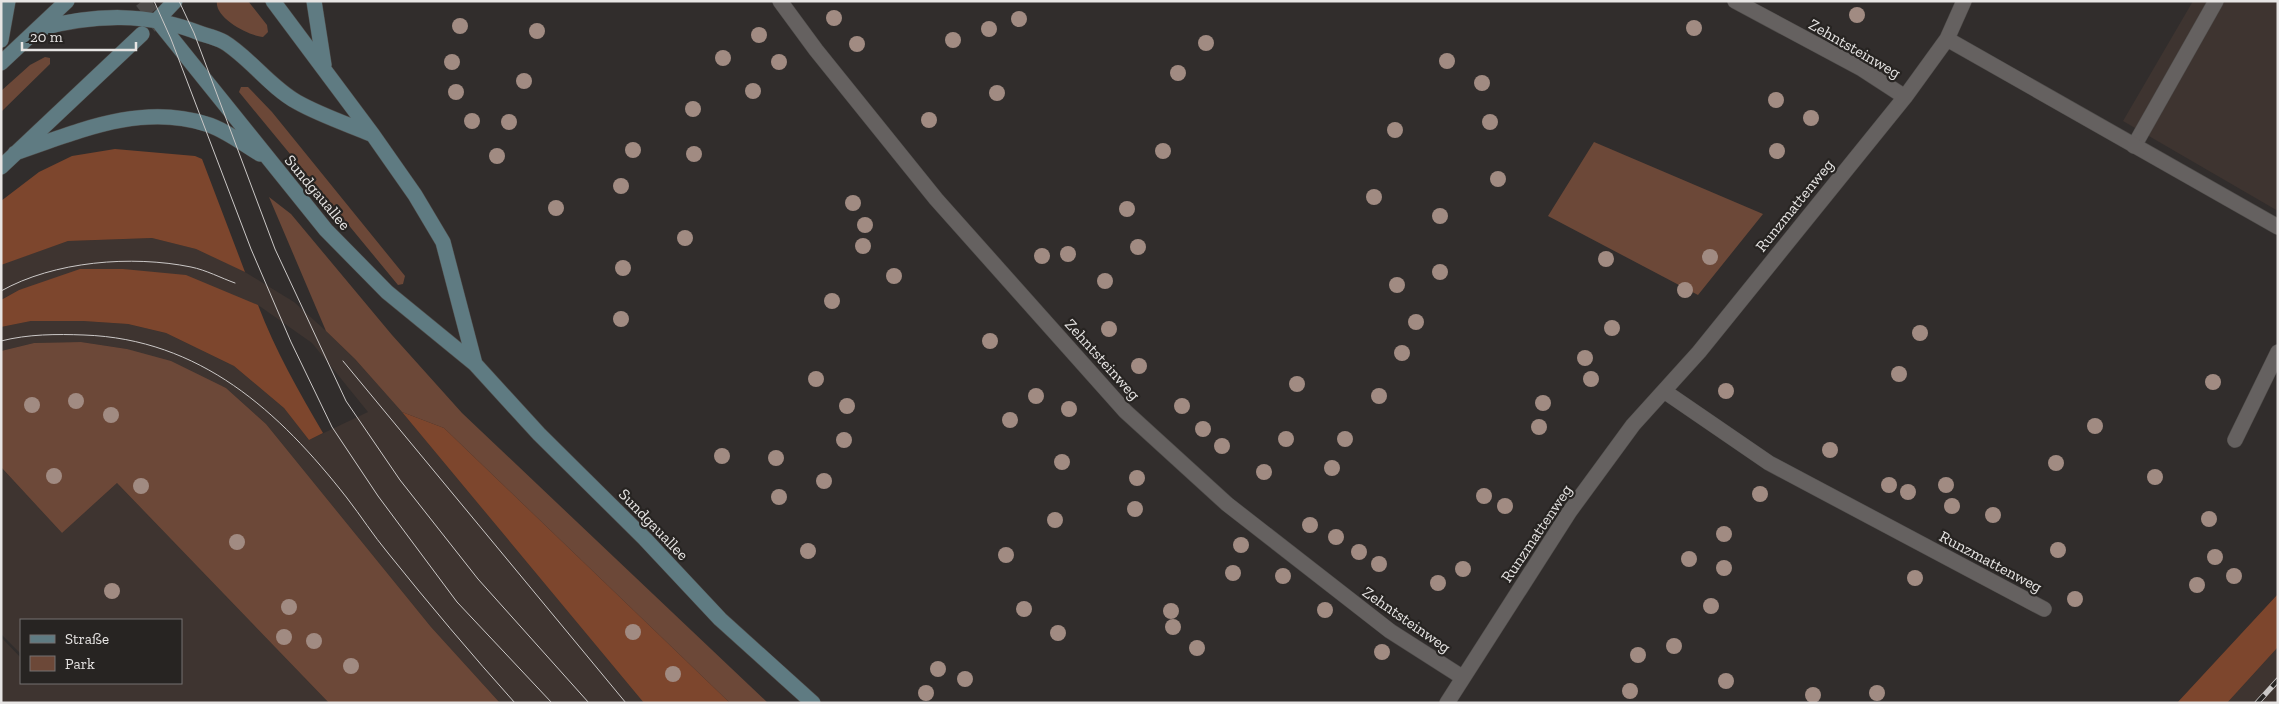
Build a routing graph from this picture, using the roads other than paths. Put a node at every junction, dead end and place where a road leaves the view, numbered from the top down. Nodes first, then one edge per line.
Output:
1 (8, 1) edge
2 (67, 1) edge
3 (176, 1) edge
4 (273, 1) edge
5 (314, 1) edge
6 (780, 1) edge
7 (1736, 1) edge
8 (1964, 1) edge
9 (2216, 1) edge
10 (157, 20) junction
11 (38, 29) junction
12 (142, 34) dead end
13 (1947, 39) junction
14 (1, 40) edge
15 (1, 63) edge
16 (324, 69) junction
17 (1905, 97) junction
18 (373, 135) junction
19 (2134, 146) junction
20 (16, 153) junction
21 (266, 158) junction
22 (1, 167) edge
23 (2278, 227) edge
24 (2278, 352) edge
25 (475, 364) junction
26 (1664, 391) junction
27 (2235, 440) dead end
28 (2044, 609) dead end
29 (1462, 678) junction
30 (813, 703) edge
31 (1446, 703) edge

1 - 14 street
2 - 11 street
3 - 10 street
4 - 16 street, Sundgauallee
5 - 16 street
6 - 29 street, Zehntsteinweg
7 - 17 street, Zehntsteinweg
8 - 13 street, Runzmattenweg
9 - 19 street
10 - 11 street
10 - 18 street
10 - 21 street, Sundgauallee
11 - 15 street
12 - 20 street
13 - 17 street, Runzmattenweg
13 - 19 street
16 - 18 street, Sundgauallee
17 - 26 street, Runzmattenweg
18 - 25 street, Sundgauallee
19 - 23 street
20 - 21 street
20 - 22 street
21 - 25 street, Sundgauallee
24 - 27 street
25 - 30 street, Sundgauallee
26 - 28 street, Runzmattenweg
26 - 29 street, Runzmattenweg
29 - 31 street, Runzmattenweg

